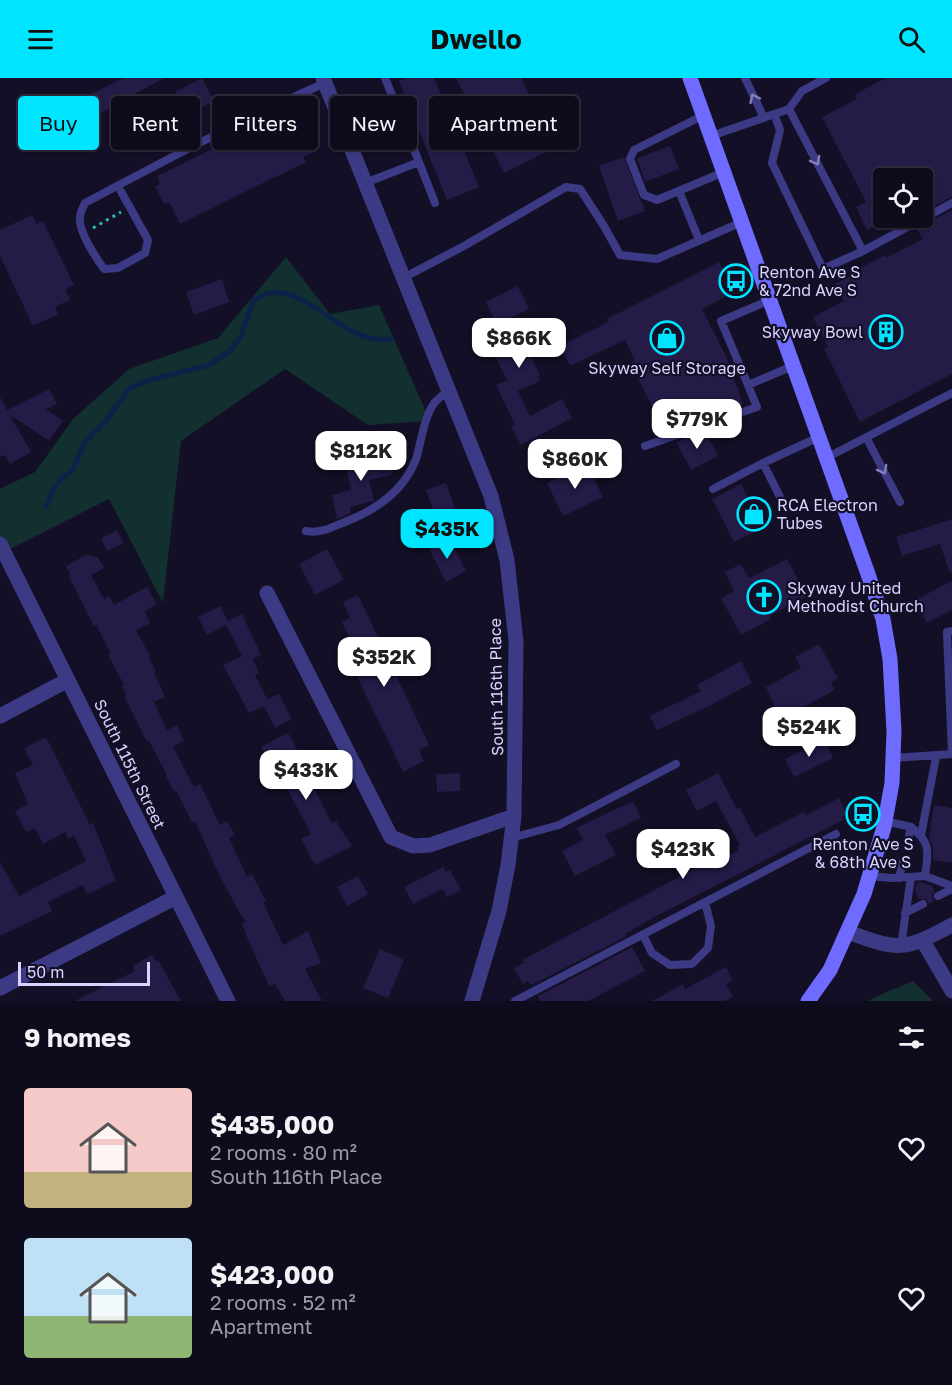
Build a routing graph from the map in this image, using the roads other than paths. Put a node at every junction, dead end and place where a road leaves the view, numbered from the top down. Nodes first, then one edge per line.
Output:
1 (385, 78) edge
2 (690, 78) edge
3 (745, 78) edge
4 (826, 78) edge
5 (324, 80) edge
6 (789, 109) junction
7 (774, 114) junction
8 (704, 115) junction
9 (764, 118) junction
10 (711, 136) junction
11 (419, 162) junction
12 (724, 172) junction
13 (365, 183) junction
14 (118, 186) junction
15 (679, 191) junction
16 (435, 203) dead end
17 (952, 203) edge
18 (742, 222) junction
19 (699, 240) junction
20 (863, 251) junction
21 (404, 278) junction
22 (770, 300) junction
23 (793, 366) junction
24 (748, 385) junction
25 (449, 390) junction
26 (952, 393) edge
27 (819, 437) junction
28 (866, 437) junction
29 (645, 446) dead end
30 (826, 458) junction
31 (762, 463) junction
32 (713, 489) dead end
33 (900, 502) dead end
34 (785, 507) dead end
35 (306, 531) dead end
36 (0, 544) edge
37 (267, 593) dead end
38 (952, 630) edge
39 (68, 680) junction
40 (0, 716) edge
41 (952, 754) edge
42 (936, 757) junction
43 (893, 759) junction
44 (676, 764) dead end
45 (514, 816) junction
46 (885, 821) junction
47 (911, 827) junction
48 (836, 834) dead end
49 (921, 835) junction
50 (511, 838) junction
51 (907, 845) dead end
52 (903, 862) dead end
53 (870, 876) junction
54 (925, 876) junction
55 (911, 877) junction
56 (899, 878) junction
57 (952, 887) edge
58 (938, 896) dead end
59 (176, 897) junction
60 (705, 902) junction
61 (922, 904) dead end
62 (905, 913) junction
63 (952, 925) edge
64 (848, 932) junction
65 (643, 935) junction
66 (923, 941) junction
67 (901, 946) junction
68 (0, 988) edge
69 (952, 991) edge
70 (228, 1001) edge
71 (472, 1001) edge
72 (515, 1001) edge
73 (808, 1001) edge

1 - 11 lane
2 - 8 main road
9 -> 3 lane
4 - 6 lane
5 - 13 street, South 116th Place
5 - 14 lane
6 - 7 lane
6 -> 20 lane
7 - 9 lane
7 - 20 lane
8 - 10 main road
8 - 15 lane
9 - 10 lane
10 - 12 main road
11 - 13 lane
11 - 16 lane
12 - 15 lane
12 - 18 main road
13 - 21 street, South 116th Place
14 - 14 lane
15 - 19 lane
17 - 20 lane
18 - 19 lane
18 - 22 main road
19 - 21 lane
21 - 25 street, South 116th Place
22 - 23 main road
22 - 24 lane
23 - 24 lane
23 - 27 main road
24 - 29 lane
25 - 35 lane
25 - 45 street, South 116th Place
26 - 28 lane
27 - 30 main road
27 - 31 lane
28 - 30 lane
28 -> 33 lane
30 - 43 main road
31 - 32 lane
31 - 34 lane
36 - 39 street, South 115th Street
37 - 45 street
38 - 41 lane
39 - 40 street
39 - 59 street, South 115th Street
41 - 42 lane
42 - 43 lane
42 - 49 lane
43 - 46 main road
44 - 50 lane
45 - 50 street, South 116th Place
46 - 47 lane
46 - 53 main road
47 - 49 lane
47 - 51 lane
48 - 60 lane
49 - 54 lane
50 - 71 street, South 116th Place
52 - 56 lane
53 - 56 lane
53 - 64 main road
54 - 55 lane
54 - 57 lane
55 - 56 lane
55 - 62 lane
57 - 58 lane
59 - 68 street
59 - 70 street, South 115th Street
60 - 65 lane
60 - 65 lane
61 - 62 lane
62 - 67 lane
63 - 66 street
64 - 67 street
64 - 73 main road
65 - 72 lane
66 - 67 street
66 - 69 street

